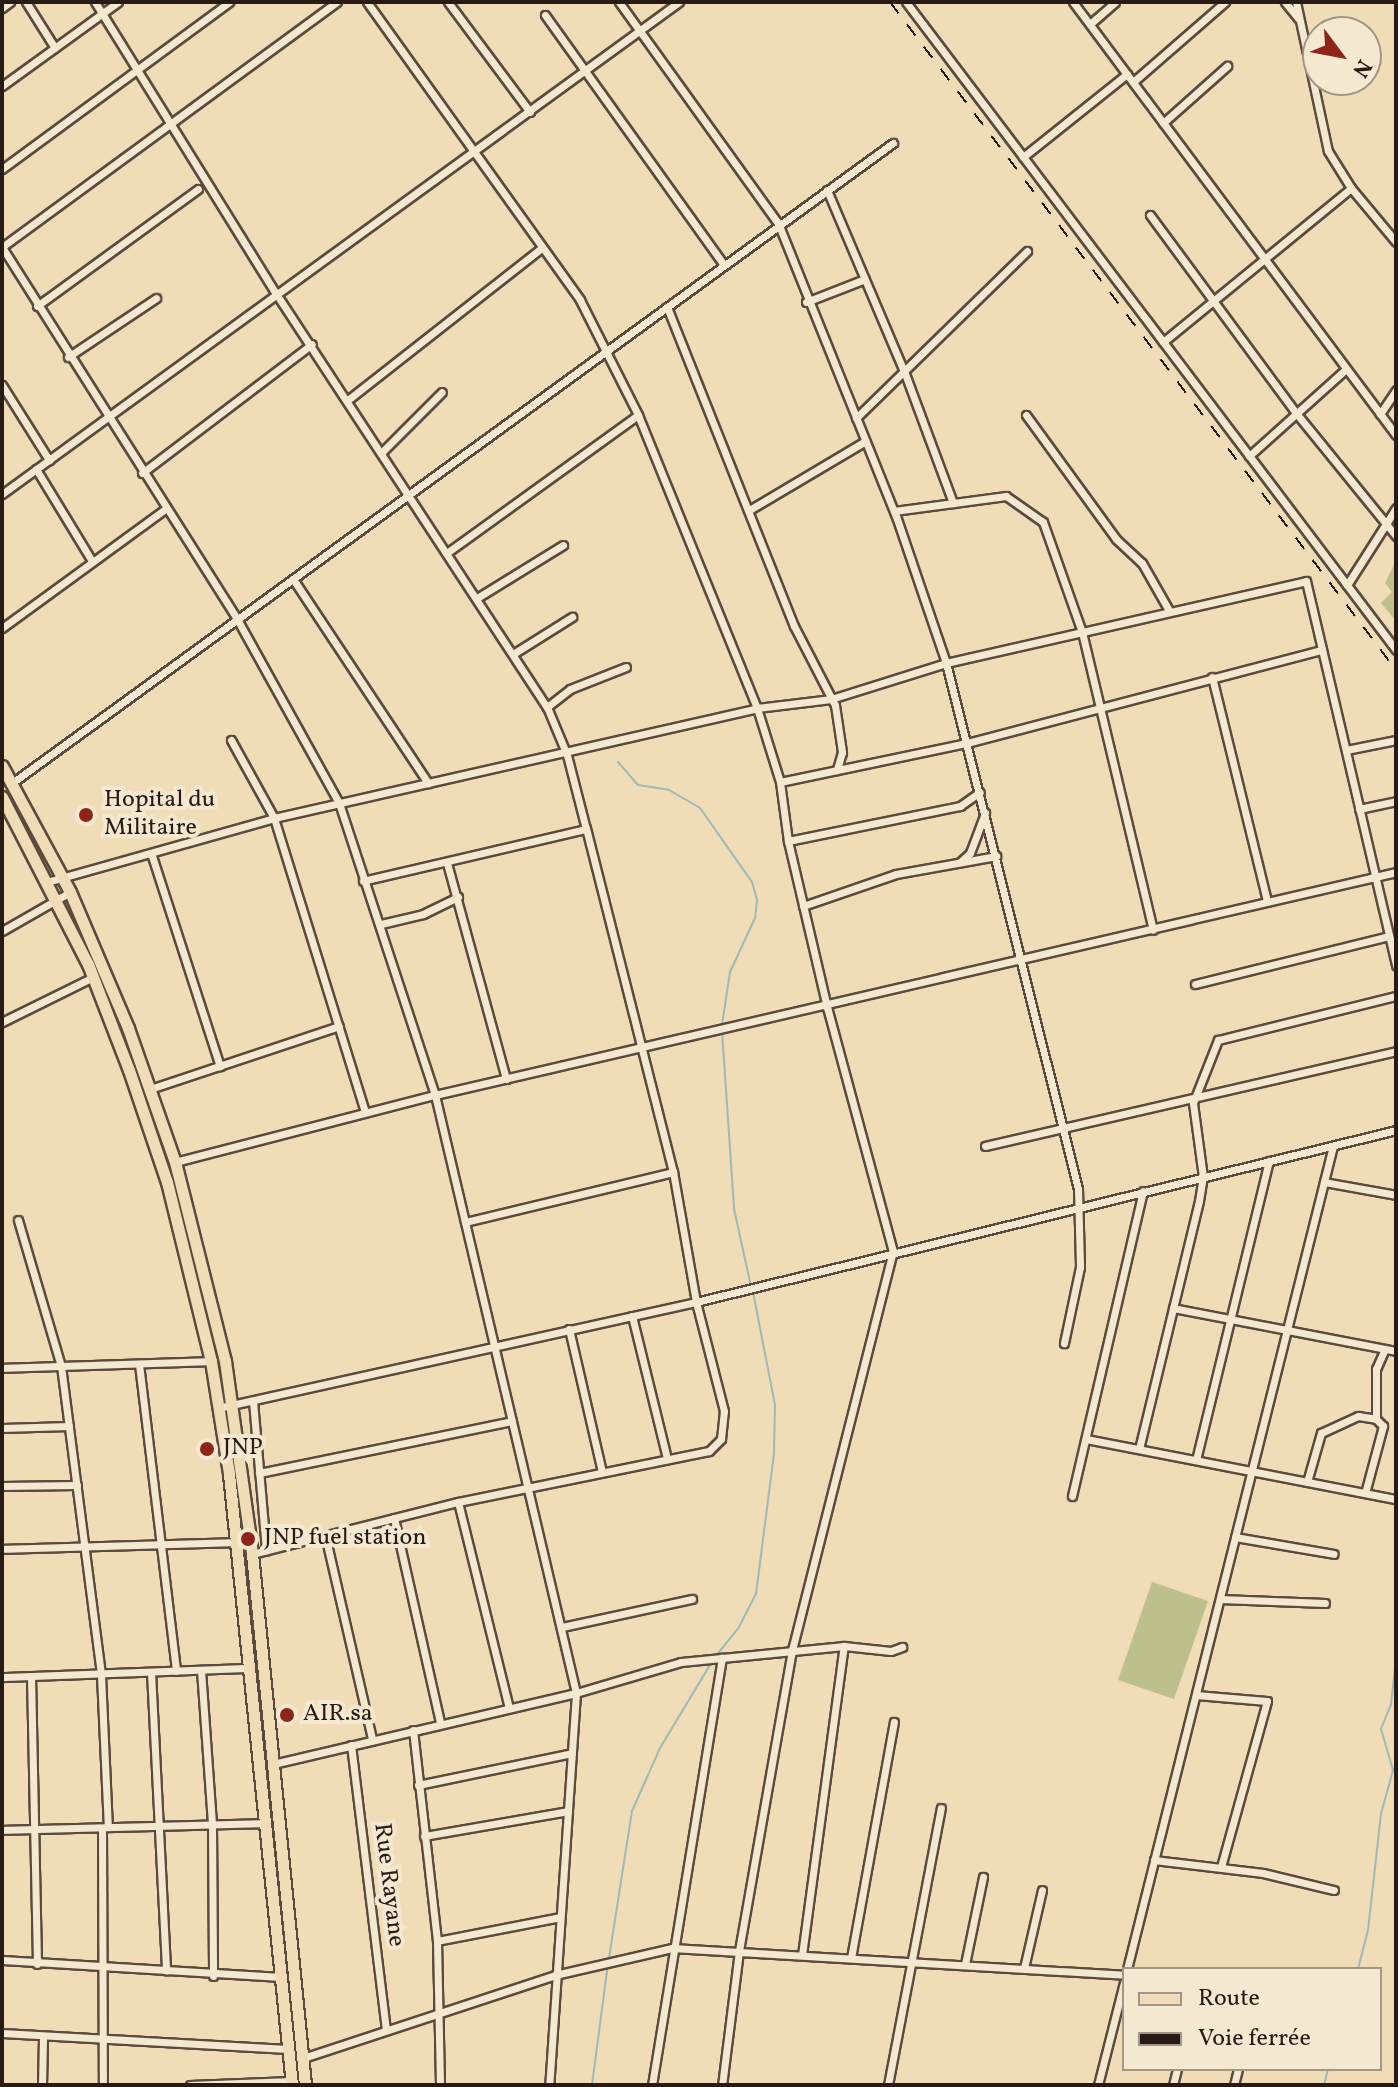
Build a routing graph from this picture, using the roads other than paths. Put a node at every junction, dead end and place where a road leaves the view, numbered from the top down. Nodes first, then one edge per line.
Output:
1 (10, 2) edge
2 (26, 2) edge
3 (95, 2) edge
4 (118, 2) edge
5 (229, 2) edge
6 (337, 2) edge
7 (367, 2) edge
8 (448, 2) edge
9 (619, 2) edge
10 (679, 2) edge
11 (906, 2) edge
12 (1073, 2) edge
13 (1115, 2) edge
14 (1225, 2) edge
15 (1285, 2) edge
16 (1296, 2) edge
17 (2, 8) edge
18 (102, 13) junction
19 (545, 15) dead end
20 (1300, 20) junction
21 (1090, 24) junction
22 (641, 32) junction
23 (55, 48) junction
24 (1227, 66) dead end
25 (137, 69) junction
26 (586, 72) junction
27 (1127, 74) junction
28 (1133, 82) junction
29 (3, 84) edge
30 (530, 112) junction
31 (171, 123) junction
32 (1163, 123) junction
33 (893, 143) dead end
34 (474, 153) junction
35 (1023, 157) junction
36 (2, 169) edge
37 (1351, 188) junction
38 (198, 189) dead end
39 (827, 190) junction
40 (1150, 215) dead end
41 (778, 223) junction
42 (1396, 242) edge
43 (2, 247) edge
44 (540, 249) junction
45 (1027, 251) dead end
46 (1264, 257) junction
47 (724, 265) junction
48 (865, 279) junction
49 (277, 295) junction
50 (156, 298) dead end
51 (1213, 300) junction
52 (806, 302) junction
53 (37, 306) junction
54 (667, 307) junction
55 (1163, 342) junction
56 (312, 344) junction
57 (608, 349) junction
58 (68, 357) junction
59 (1345, 370) junction
60 (904, 371) junction
61 (2, 385) edge
62 (1396, 390) edge
63 (442, 392) dead end
64 (349, 399) junction
65 (1296, 413) junction
66 (1380, 414) junction
67 (638, 415) junction
68 (1026, 415) dead end
69 (856, 418) junction
70 (106, 419) junction
71 (1396, 435) edge
72 (864, 442) junction
73 (383, 451) junction
74 (1249, 456) junction
75 (49, 460) junction
76 (36, 469) junction
77 (142, 473) junction
78 (410, 493) junction
79 (2, 494) edge
80 (953, 503) junction
81 (1396, 508) edge
82 (165, 509) junction
83 (751, 509) junction
84 (894, 511) junction
85 (1384, 527) junction
86 (1396, 536) edge
87 (563, 545) dead end
88 (448, 552) junction
89 (92, 561) junction
90 (293, 579) junction
91 (1347, 585) junction
92 (477, 598) junction
93 (1170, 612) junction
94 (572, 617) dead end
95 (237, 619) junction
96 (2, 628) edge
97 (1082, 632) junction
98 (1322, 650) junction
99 (1396, 650) edge
100 (513, 654) junction
101 (946, 663) junction
102 (626, 667) dead end
103 (1212, 677) junction
104 (831, 699) junction
105 (1098, 705) junction
106 (547, 707) junction
107 (757, 708) junction
108 (231, 740) dead end
109 (1396, 740) edge
110 (967, 743) junction
111 (1346, 750) junction
112 (567, 755) junction
113 (2, 766) edge
114 (837, 770) junction
115 (780, 782) junction
116 (12, 783) junction
117 (428, 783) junction
118 (980, 792) junction
119 (2, 797) edge
120 (1396, 801) edge
121 (339, 803) junction
122 (1359, 809) junction
123 (985, 812) junction
124 (274, 818) junction
125 (586, 829) junction
126 (788, 841) junction
127 (152, 856) junction
128 (996, 856) junction
129 (447, 863) junction
130 (959, 863) junction
131 (1396, 872) edge
132 (62, 876) junction
133 (1375, 877) junction
134 (363, 881) junction
135 (47, 882) junction
136 (70, 892) junction
137 (458, 897) junction
138 (56, 898) junction
139 (1267, 901) junction
140 (803, 906) junction
141 (381, 924) junction
142 (1153, 930) junction
143 (2, 931) edge
144 (1389, 936) junction
145 (1024, 960) junction
146 (1396, 966) edge
147 (93, 977) junction
148 (1195, 984) dead end
149 (1396, 996) edge
150 (827, 1007) junction
151 (2, 1022) edge
152 (339, 1026) junction
153 (643, 1048) junction
154 (1396, 1051) edge
155 (220, 1066) junction
156 (506, 1079) junction
157 (150, 1089) junction
158 (435, 1095) junction
159 (1195, 1097) junction
160 (365, 1112) junction
161 (1065, 1127) junction
162 (1396, 1130) edge
163 (985, 1146) dead end
164 (1333, 1146) junction
165 (1269, 1161) junction
166 (175, 1162) junction
167 (673, 1172) junction
168 (1203, 1177) junction
169 (1324, 1182) junction
170 (1143, 1191) junction
171 (1396, 1195) edge
172 (1078, 1207) junction
173 (18, 1220) dead end
174 (465, 1222) junction
175 (893, 1251) junction
176 (696, 1302) junction
177 (1173, 1308) junction
178 (632, 1316) junction
179 (1230, 1319) junction
180 (569, 1329) junction
181 (1287, 1330) junction
182 (1396, 1341) edge
183 (1064, 1343) dead end
184 (496, 1344) junction
185 (1392, 1350) edge
186 (211, 1361) junction
187 (139, 1364) junction
188 (61, 1366) junction
189 (2, 1368) edge
190 (253, 1401) junction
191 (234, 1406) junction
192 (218, 1408) junction
193 (1376, 1419) junction
194 (512, 1421) junction
195 (69, 1426) junction
196 (2, 1428) edge
197 (1086, 1439) junction
198 (1139, 1449) junction
199 (667, 1459) junction
200 (1196, 1460) junction
201 (1252, 1471) junction
202 (602, 1472) junction
203 (259, 1473) junction
204 (1307, 1482) junction
205 (77, 1485) junction
206 (2, 1486) edge
207 (527, 1488) junction
208 (1365, 1493) junction
209 (1072, 1496) dead end
210 (1396, 1499) edge
211 (458, 1502) junction
212 (394, 1518) junction
213 (325, 1535) junction
214 (1235, 1537) junction
215 (236, 1542) junction
216 (157, 1544) junction
217 (85, 1547) junction
218 (2, 1549) edge
219 (266, 1550) junction
220 (252, 1554) junction
221 (1334, 1554) dead end
222 (692, 1599) dead end
223 (1220, 1599) junction
224 (1325, 1603) dead end
225 (562, 1627) junction
226 (844, 1646) junction
227 (902, 1647) dead end
228 (792, 1650) junction
229 (722, 1658) junction
230 (249, 1668) junction
231 (201, 1670) junction
232 (176, 1671) junction
233 (151, 1672) junction
234 (101, 1675) junction
235 (31, 1676) junction
236 (2, 1677) edge
237 (576, 1693) junction
238 (1196, 1695) junction
239 (509, 1708) junction
240 (440, 1722) junction
241 (894, 1722) dead end
242 (413, 1730) junction
243 (372, 1738) junction
244 (351, 1745) junction
245 (572, 1753) junction
246 (273, 1764) junction
247 (418, 1785) junction
248 (941, 1808) dead end
249 (568, 1811) junction
250 (266, 1823) junction
251 (212, 1824) junction
252 (162, 1826) junction
253 (105, 1828) junction
254 (2, 1830) edge
255 (32, 1830) junction
256 (424, 1836) junction
257 (1154, 1860) junction
258 (1221, 1867) junction
259 (983, 1877) dead end
260 (1042, 1890) dead end
261 (1334, 1890) dead end
262 (560, 1917) junction
263 (437, 1941) junction
264 (672, 1948) junction
265 (739, 1951) junction
266 (802, 1955) junction
267 (851, 1958) junction
268 (2, 1960) edge
269 (915, 1961) junction
270 (37, 1964) junction
271 (965, 1964) junction
272 (103, 1967) junction
273 (1127, 1967) edge
274 (1024, 1968) junction
275 (166, 1971) junction
276 (555, 1975) junction
277 (1122, 1975) edge
278 (213, 1976) junction
279 (281, 1977) junction
280 (1122, 1990) edge
281 (441, 2012) junction
282 (386, 2030) junction
283 (2, 2033) edge
284 (43, 2039) junction
285 (103, 2042) junction
286 (288, 2049) junction
287 (303, 2058) junction
288 (292, 2083) edge
289 (42, 2085) edge
290 (103, 2085) edge
291 (190, 2085) edge
292 (305, 2085) edge
293 (440, 2085) edge
294 (549, 2085) edge
295 (652, 2085) edge
296 (722, 2085) edge
297 (888, 2085) edge
298 (1098, 2085) edge

1 - 17 street
2 - 23 street
3 - 18 street
4 - 18 street
5 - 25 street
6 - 31 street
7 - 34 street
8 - 30 street
9 - 22 street
10 - 22 street
11 - 35 street
12 - 21 street
13 - 21 street
14 - 28 street
15 - 20 street
16 - 20 street
18 - 23 street
18 - 25 street
19 - 26 street
20 - 37 street
21 - 27 street
22 - 26 street
22 - 41 street
23 - 29 street
24 - 32 street
25 - 31 street
25 - 36 street
26 - 30 street
26 - 47 street
27 - 28 street
27 - 35 street
28 - 32 street
30 - 34 street
31 - 43 street
31 - 49 street
32 - 46 street
33 - 39 street
34 - 44 street
34 - 49 street
35 - 55 street
37 - 42 street
37 - 46 street
38 - 53 street
39 - 41 street
39 - 48 street
40 - 51 street
41 - 47 street
41 - 52 street
43 - 53 street
44 - 57 street
44 - 64 street
45 - 60 street
46 - 51 street
46 - 59 street
47 - 54 street
48 - 52 street
48 - 60 street
49 - 56 street
49 - 70 street
50 - 58 street
51 - 55 street
51 - 65 street
52 - 69 street
53 - 58 street
54 - 57 street
54 - 83 street
55 - 74 street
56 - 64 street
56 - 77 street
57 - 67 street
57 - 78 street
58 - 70 street
59 - 65 street
59 - 66 street
60 - 69 street
60 - 80 street
61 - 75 street
62 - 66 street
63 - 73 street
64 - 73 street
65 - 74 street
65 - 85 street
66 - 71 street
67 - 88 street
67 - 107 street
68 - 93 street
69 - 72 street
70 - 75 street
70 - 77 street
72 - 83 street
72 - 84 street
73 - 78 street
74 - 91 street
75 - 76 street
76 - 79 street
76 - 89 street
77 - 82 street
78 - 88 street
78 - 90 street
80 - 84 street
80 - 97 street
81 - 85 street
82 - 89 street
82 - 95 street
83 - 104 street
84 - 101 street
85 - 86 street
85 - 91 street
87 - 92 street
88 - 92 street
89 - 96 street
90 - 95 street
90 - 117 street
91 - 99 street
92 - 100 street
93 - 97 street
93 - 98 street
94 - 100 street
95 - 116 street
95 - 121 street
97 - 101 street
97 - 105 street
98 - 103 street
98 - 111 street
100 - 106 street
101 - 104 street
101 - 110 street
102 - 106 street
103 - 105 street
103 - 139 street
104 - 107 street
104 - 114 street
105 - 110 street
105 - 142 street
106 - 112 street
107 - 112 street
107 - 115 street
108 - 124 street
109 - 111 street
110 - 114 street
110 - 118 street
111 - 122 street
112 - 117 street
112 - 125 street
113 - 116 main road
114 - 115 street
115 - 126 street
116 - 132 main road
117 - 121 street
118 - 123 street
118 - 126 street
119 - 135 main road
120 - 122 street
121 - 124 street
121 - 134 street
122 - 133 street
123 - 128 street
123 - 130 street
124 - 127 street
124 - 152 street
125 - 129 street
125 - 153 street
126 - 140 street
127 - 132 street
127 - 155 street
128 - 130 street
128 - 145 street
129 - 134 street
129 - 137 street
130 - 140 street
131 - 133 street
132 - 135 street
132 - 136 main road
133 - 139 street
133 - 144 street
134 - 141 street
135 - 138 main road
136 - 138 street
136 - 157 main road
137 - 141 street
137 - 156 street
138 - 143 street
138 - 147 main road
139 - 142 street
140 - 150 street
141 - 158 street
142 - 145 street
144 - 146 street
144 - 148 street
145 - 150 street
145 - 161 street
147 - 151 street
147 - 186 main road
149 - 159 street
150 - 153 street
150 - 175 street
152 - 155 street
152 - 160 street
153 - 156 street
153 - 167 street
154 - 159 street
155 - 157 street
156 - 158 street
157 - 166 main road
158 - 160 street
158 - 174 street
159 - 161 street
159 - 168 street
160 - 166 street
161 - 163 street
161 - 172 street
162 - 164 street
164 - 165 street
164 - 169 street
165 - 168 street
165 - 179 street
166 - 191 main road
167 - 174 street
167 - 176 street
168 - 170 street
168 - 177 street
169 - 171 street
169 - 181 street
170 - 172 street
170 - 197 street
172 - 175 street
172 - 183 street
173 - 188 street
174 - 184 street
175 - 176 street
175 - 228 street
176 - 178 street
176 - 199 street
177 - 179 street
177 - 198 street
178 - 180 street
178 - 199 street
179 - 181 street
179 - 200 street
180 - 184 street
180 - 202 street
181 - 185 street
181 - 201 street
182 - 185 street
184 - 190 street
184 - 194 street
185 - 193 street
186 - 187 street
186 - 192 main road
187 - 188 street
187 - 216 street
188 - 189 street
188 - 195 street
190 - 191 street
190 - 203 street
191 - 192 street
191 - 220 main road
192 - 215 main road
193 - 204 street
193 - 208 street
194 - 203 street
194 - 207 street
195 - 196 street
195 - 205 street
197 - 198 street
197 - 209 street
198 - 200 street
199 - 202 street
200 - 201 street
201 - 204 street
201 - 214 street
202 - 207 street
203 - 219 street
204 - 208 street
205 - 206 street
205 - 217 street
207 - 211 street
207 - 225 street
208 - 210 street
211 - 212 street
211 - 239 street
212 - 213 street
212 - 240 street
213 - 219 street
213 - 243 street
214 - 221 street
214 - 223 street
215 - 216 street
215 - 230 main road
216 - 217 street
216 - 232 street
217 - 218 street
217 - 234 street
219 - 220 street
220 - 246 main road
222 - 225 street
223 - 224 street
223 - 238 street
225 - 237 street
226 - 227 street
226 - 228 street
226 - 266 street
228 - 229 street
228 - 265 street
229 - 237 street
229 - 264 street
230 - 231 street
230 - 250 main road
231 - 232 street
231 - 251 street
232 - 233 street
233 - 234 street
233 - 252 street
234 - 235 street
234 - 253 street
235 - 236 street
235 - 255 street
237 - 239 street
237 - 245 street
238 - 257 street
238 - 258 street
239 - 240 street
240 - 242 street
241 - 267 street
242 - 243 street
242 - 247 street
243 - 244 street
244 - 246 street
244 - 282 street, Rue Rayane
245 - 247 street
245 - 249 street
246 - 287 main road
247 - 256 street
248 - 269 street
249 - 256 street
249 - 262 street
250 - 251 street
250 - 279 main road
251 - 252 street
251 - 278 street
252 - 253 street
252 - 275 street
253 - 255 street
253 - 272 street
254 - 255 street
255 - 270 street
256 - 263 street
257 - 258 street
257 - 273 street
258 - 261 street
259 - 271 street
260 - 274 street
262 - 263 street
262 - 276 street
263 - 281 street
264 - 265 street
264 - 276 street
264 - 295 street
265 - 266 street
265 - 296 street
266 - 267 street
267 - 269 street
268 - 270 street
269 - 271 street
269 - 297 street
270 - 272 street
271 - 274 street
272 - 275 street
272 - 285 street
274 - 277 street
275 - 278 street
276 - 281 street
276 - 294 street
278 - 279 street
279 - 286 main road
280 - 298 street
281 - 282 street
281 - 293 street
282 - 287 street
283 - 284 street
284 - 285 street
284 - 289 street
285 - 286 street
285 - 290 street
286 - 288 main road
287 - 292 main road
288 - 291 street

